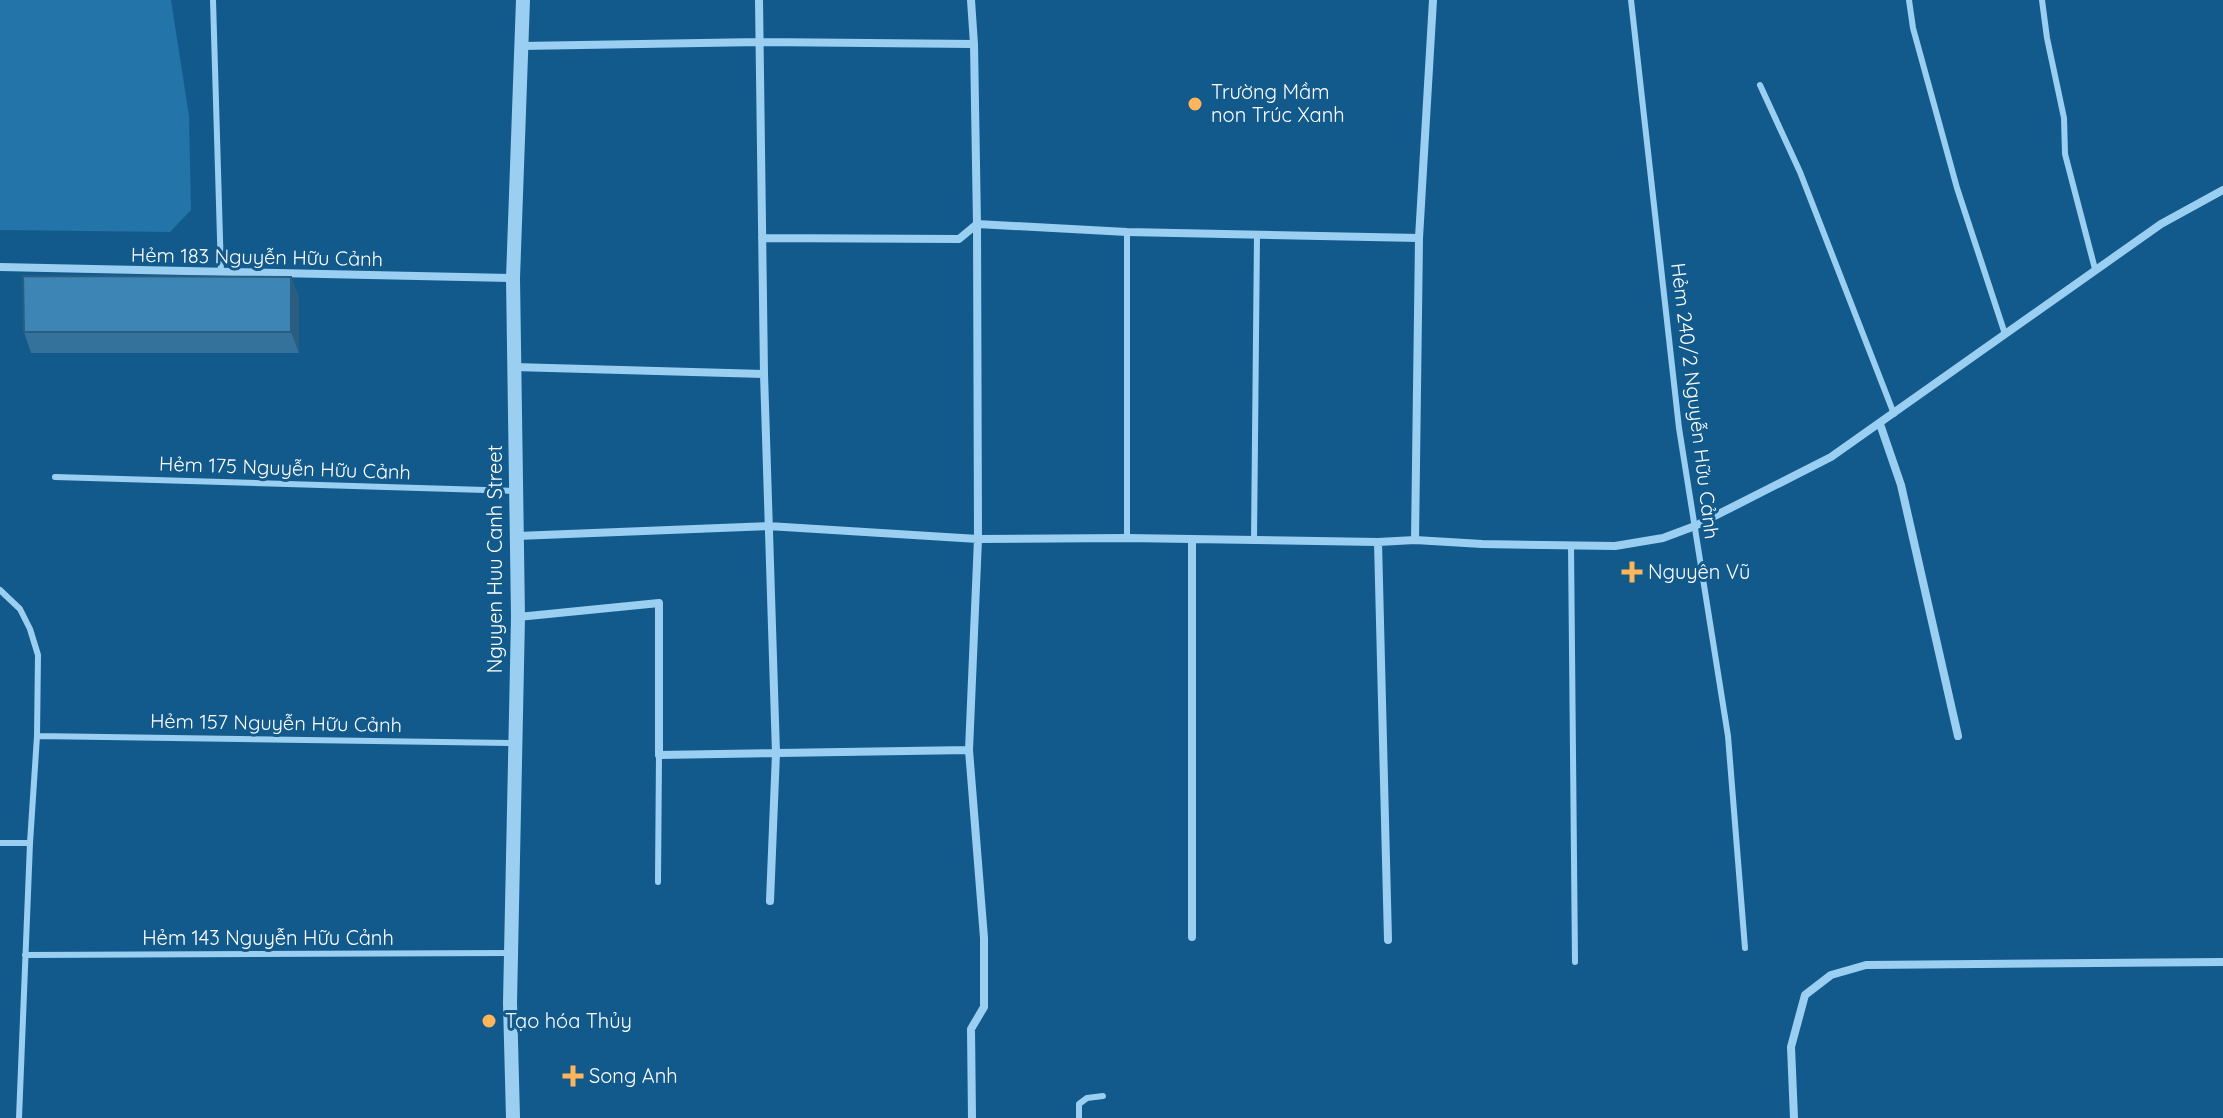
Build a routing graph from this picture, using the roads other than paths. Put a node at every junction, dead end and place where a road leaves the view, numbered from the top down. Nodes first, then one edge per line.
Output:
1 (213, 0) edge
2 (523, 0) edge
3 (759, 0) edge
4 (971, 0) edge
5 (1433, 0) edge
6 (1631, 0) edge
7 (1909, 0) edge
8 (2042, 0) edge
9 (760, 42) junction
10 (974, 44) junction
11 (521, 46) junction
12 (1760, 85) dead end
13 (2223, 190) edge
14 (977, 224) junction
15 (1127, 232) junction
16 (1257, 235) junction
17 (762, 238) junction
18 (1419, 238) junction
19 (0, 267) edge
20 (2095, 269) junction
21 (221, 272) junction
22 (513, 278) junction
23 (2005, 334) junction
24 (514, 367) junction
25 (764, 374) junction
26 (1894, 414) junction
27 (1880, 424) junction
28 (55, 477) dead end
29 (515, 491) junction
30 (768, 526) junction
31 (1695, 526) junction
32 (517, 536) junction
33 (1127, 538) junction
34 (978, 539) junction
35 (1192, 540) junction
36 (1415, 540) junction
37 (1254, 541) junction
38 (1378, 542) junction
39 (1571, 546) junction
40 (0, 590) edge
41 (518, 617) junction
42 (37, 736) junction
43 (1958, 736) dead end
44 (515, 743) junction
45 (969, 750) junction
46 (776, 753) junction
47 (659, 755) junction
48 (0, 843) edge
49 (30, 843) junction
50 (658, 882) dead end
51 (770, 901) dead end
52 (1192, 937) dead end
53 (1388, 940) dead end
54 (1745, 948) dead end
55 (511, 953) junction
56 (25, 955) junction
57 (1575, 962) dead end
58 (2223, 962) edge
59 (1103, 1096) dead end
60 (19, 1118) edge
61 (513, 1118) edge
62 (972, 1118) edge
63 (1079, 1118) edge
64 (1794, 1118) edge

1 - 21 lane
2 - 11 street, Nguyen Huu Canh Street
3 - 9 street
4 - 10 street
5 - 18 street
6 - 31 lane, Hẻm 240/2 Nguyễn Hữu Cảnh
7 - 23 lane
8 - 20 lane
9 - 10 street
9 - 11 street
9 - 17 street
10 - 14 street
11 - 22 street, Nguyen Huu Canh Street
12 - 26 lane
13 - 20 street
14 - 15 street
14 - 17 street
14 - 34 street
15 - 16 street
15 - 33 lane
16 - 18 street
16 - 37 lane
17 - 25 street
18 - 36 street
19 - 21 street, Hẻm 183 Nguyễn Hữu Cảnh
20 - 23 street
21 - 22 street, Hẻm 183 Nguyễn Hữu Cảnh
22 - 24 street, Nguyen Huu Canh Street
23 - 26 street
24 - 25 street
24 - 29 street, Nguyen Huu Canh Street
25 - 30 street
26 - 27 street
27 - 31 street
27 - 43 street
28 - 29 lane, Hẻm 175 Nguyễn Hữu Cảnh
29 - 32 street, Nguyen Huu Canh Street
30 - 32 street
30 - 34 street
30 - 46 street
31 - 39 street
31 - 54 lane, Hẻm 240/2 Nguyễn Hữu Cảnh
32 - 41 street, Nguyen Huu Canh Street
33 - 34 street
33 - 35 street
34 - 45 street
35 - 37 street
35 - 52 street
36 - 38 street
36 - 39 street
37 - 38 street
38 - 53 street
39 - 57 lane
40 - 42 lane
41 - 44 street, Nguyen Huu Canh Street
41 - 47 street
42 - 44 lane, Hẻm 157 Nguyễn Hữu Cảnh
42 - 49 lane
44 - 55 street, Nguyen Huu Canh Street
45 - 46 street
45 - 62 street
46 - 47 street
46 - 51 street
47 - 50 lane
48 - 49 lane
49 - 56 lane
55 - 56 lane, Hẻm 143 Nguyễn Hữu Cảnh
55 - 61 street, Nguyen Huu Canh Street
56 - 60 lane
58 - 64 street
59 - 63 lane

